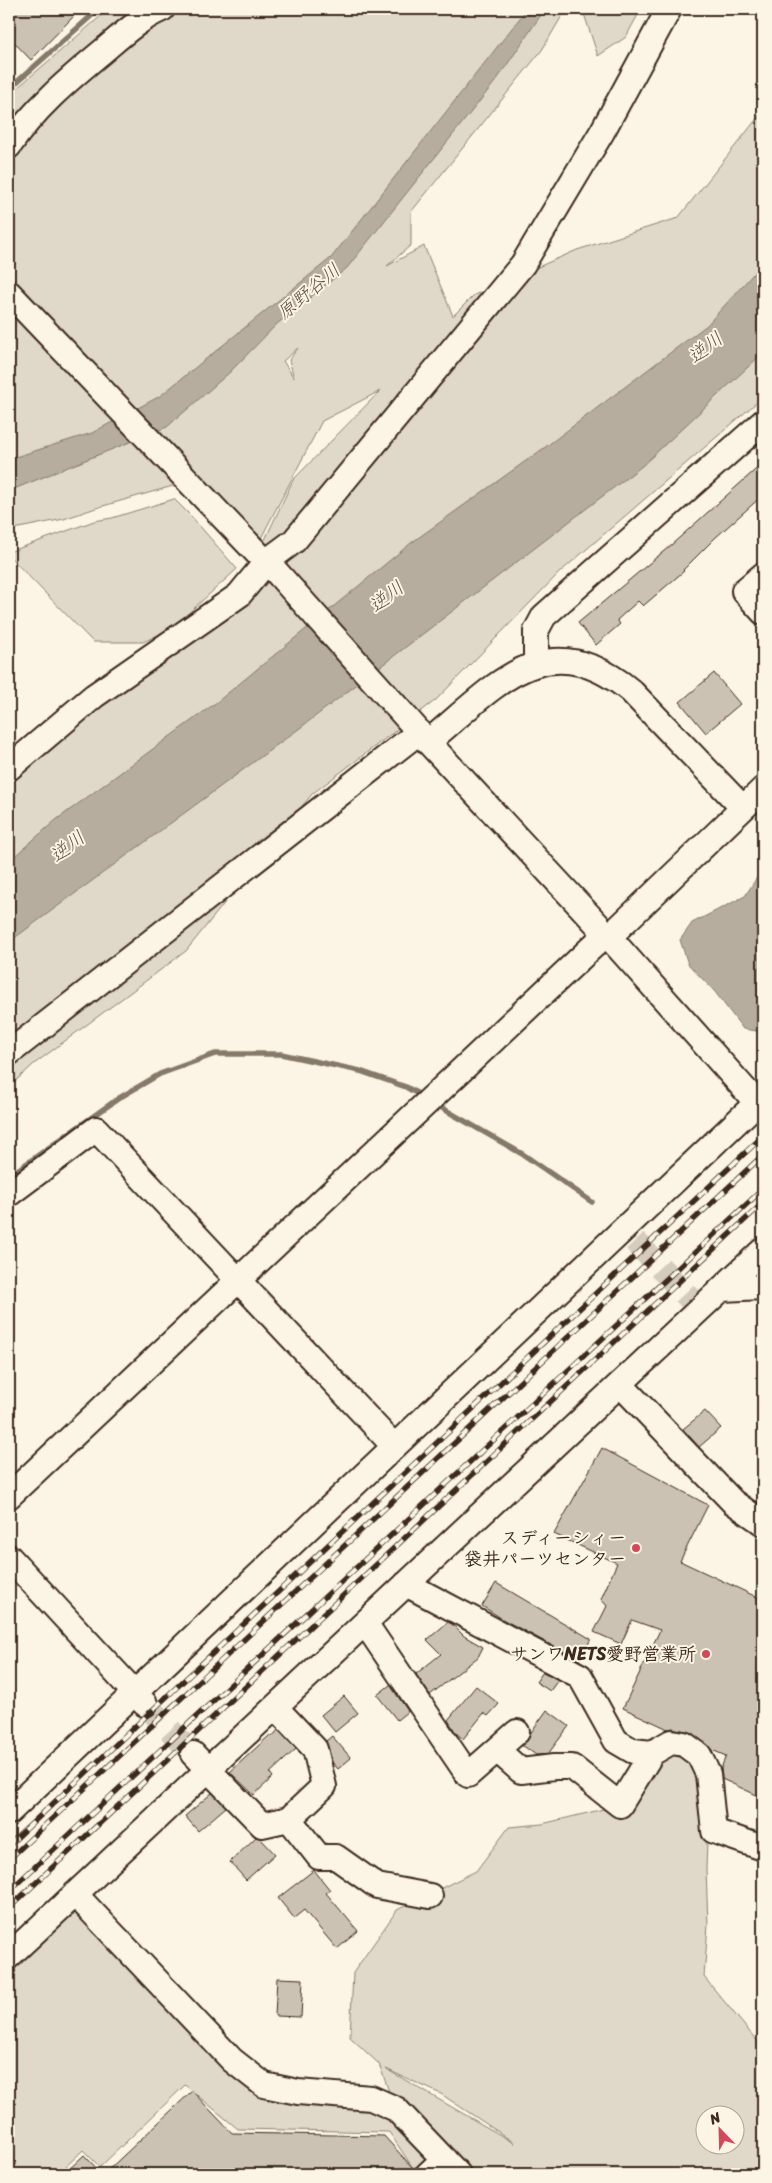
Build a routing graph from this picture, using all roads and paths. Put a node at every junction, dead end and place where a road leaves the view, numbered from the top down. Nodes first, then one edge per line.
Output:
1 (162, 9) edge
2 (669, 9) edge
3 (9, 146) edge
4 (9, 293) edge
5 (763, 422) edge
6 (266, 561) junction
7 (763, 575) edge
8 (763, 612) edge
9 (536, 663) junction
10 (421, 733) junction
11 (9, 768) edge
12 (763, 789) edge
13 (743, 808) junction
14 (607, 935) junction
15 (9, 1053) edge
16 (760, 1100) edge
17 (9, 1194) edge
18 (763, 1250) edge
19 (239, 1279) junction
20 (763, 1286) edge
21 (722, 1289) junction
22 (620, 1384) junction
23 (394, 1446) junction
24 (9, 1496) edge
25 (763, 1524) edge
26 (9, 1557) edge
27 (406, 1584) junction
28 (365, 1623) junction
29 (139, 1698) junction
30 (275, 1707) junction
31 (517, 1732) dead end
32 (497, 1750) junction
33 (652, 1753) junction
34 (201, 1762) junction
35 (9, 1812) edge
36 (289, 1819) junction
37 (763, 1848) edge
38 (75, 1894) junction
39 (430, 1896) dead end
40 (9, 1956) edge
41 (443, 2169) edge

1 - 3 street
2 - 6 street
4 - 6 street
5 - 9 street
6 - 10 street
6 - 11 street
7 - 8 street
9 - 10 street
9 - 13 street
10 - 14 street
10 - 15 street
12 - 13 street
13 - 14 street
14 - 16 street
14 - 19 street
16 - 23 street
17 - 19 street
18 - 21 street
19 - 23 street
19 - 24 street
20 - 21 street
21 - 22 street
22 - 25 street
22 - 27 street
23 - 29 street
26 - 29 street
27 - 28 street
27 - 33 street
28 - 30 street
28 - 32 street
29 - 35 street
30 - 34 street
30 - 36 street
31 - 32 street
32 - 33 street
33 - 37 street
34 - 36 street
34 - 38 street
36 - 39 street
38 - 40 street
38 - 41 street

